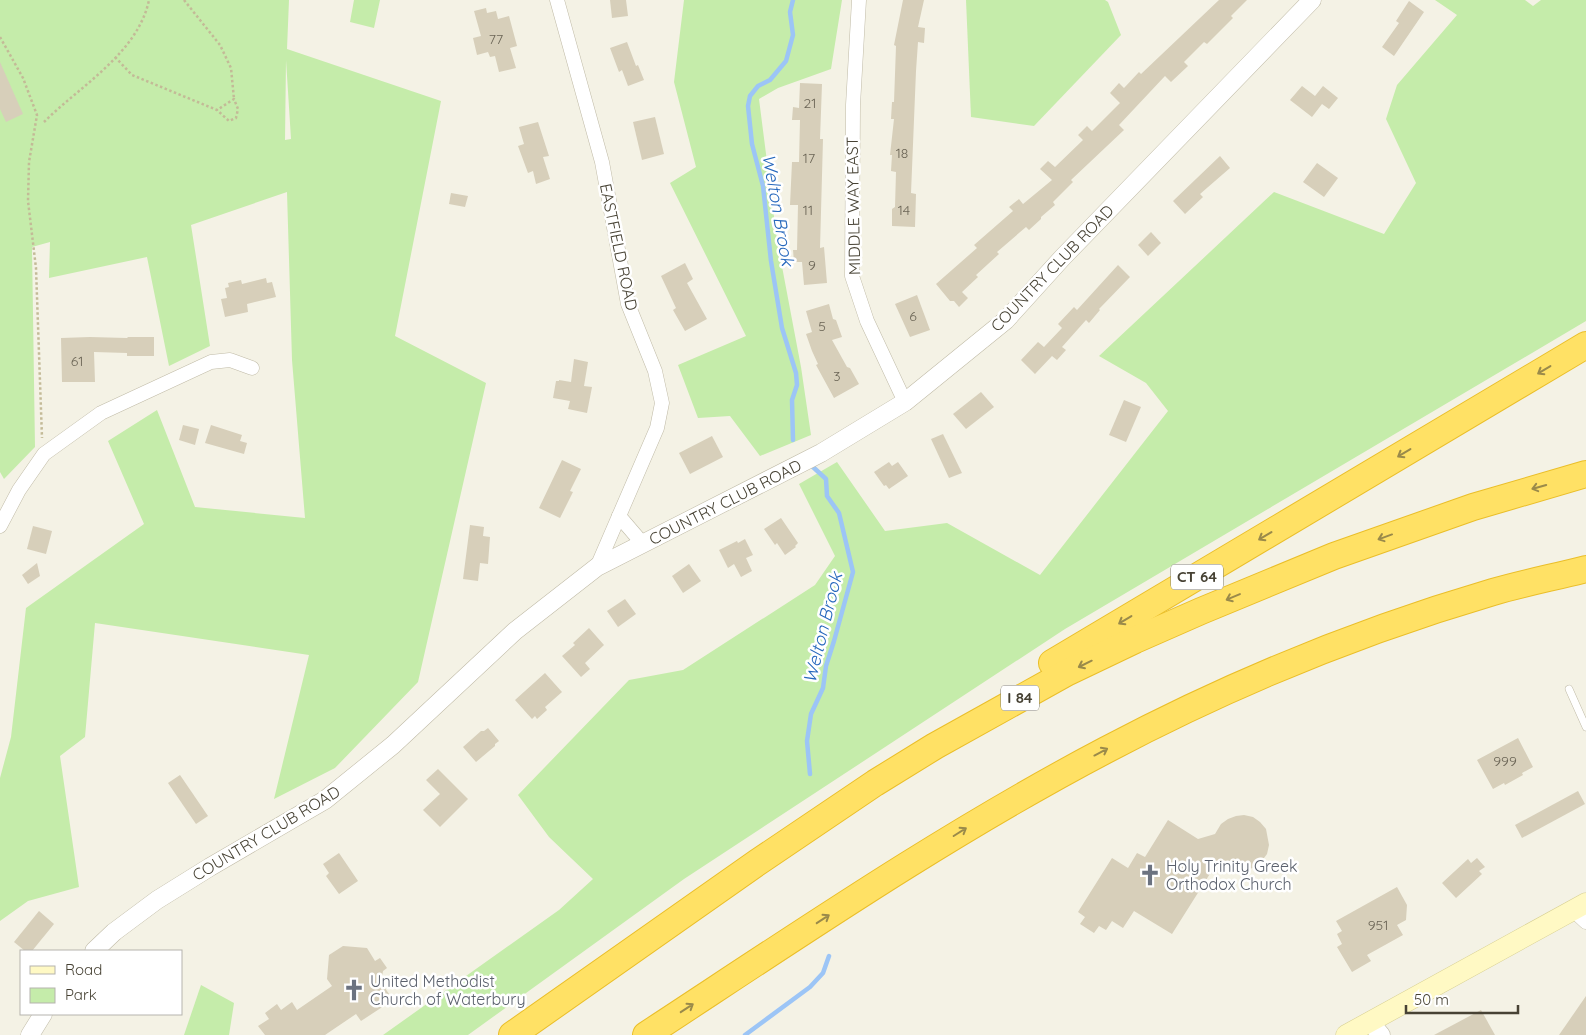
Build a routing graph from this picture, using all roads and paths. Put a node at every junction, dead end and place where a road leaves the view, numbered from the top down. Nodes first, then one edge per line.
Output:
1 (149, 0) edge
2 (184, 0) edge
3 (557, 0) edge
4 (858, 0) edge
5 (1312, 0) edge
6 (0, 37) edge
7 (116, 57) junction
8 (234, 99) junction
9 (217, 110) junction
10 (44, 122) dead end
11 (1586, 345) edge
12 (252, 368) dead end
13 (905, 402) junction
14 (44, 454) junction
15 (1586, 474) edge
16 (618, 516) junction
17 (0, 526) edge
18 (643, 544) junction
19 (597, 567) junction
20 (1586, 569) edge
21 (1569, 689) dead end
22 (1586, 727) edge
23 (817, 822) junction
24 (1582, 912) edge
25 (95, 950) edge
26 (42, 1015) edge
27 (1376, 1029) edge
28 (30, 1035) edge
29 (512, 1035) edge
30 (646, 1035) edge
31 (1346, 1035) edge

1 - 7 path
2 - 8 path
3 - 16 street, EASTFIELD ROAD
4 - 13 street, MIDDLE WAY EAST
5 - 13 street, COUNTRY CLUB ROAD
6 - 14 path
7 - 9 path
7 - 10 path
8 - 9 path
8 - 9 path
11 -> 23 highway, CT 64
12 - 14 street
13 - 18 street, COUNTRY CLUB ROAD
14 - 17 street
15 -> 23 highway, I 84
16 - 18 street
16 - 19 street, EASTFIELD ROAD
18 - 19 street, COUNTRY CLUB ROAD
19 - 25 street, COUNTRY CLUB ROAD
30 -> 20 highway
21 - 22 lane
23 - 29 highway, I 84
24 - 27 main road
26 - 28 street
27 - 31 main road

